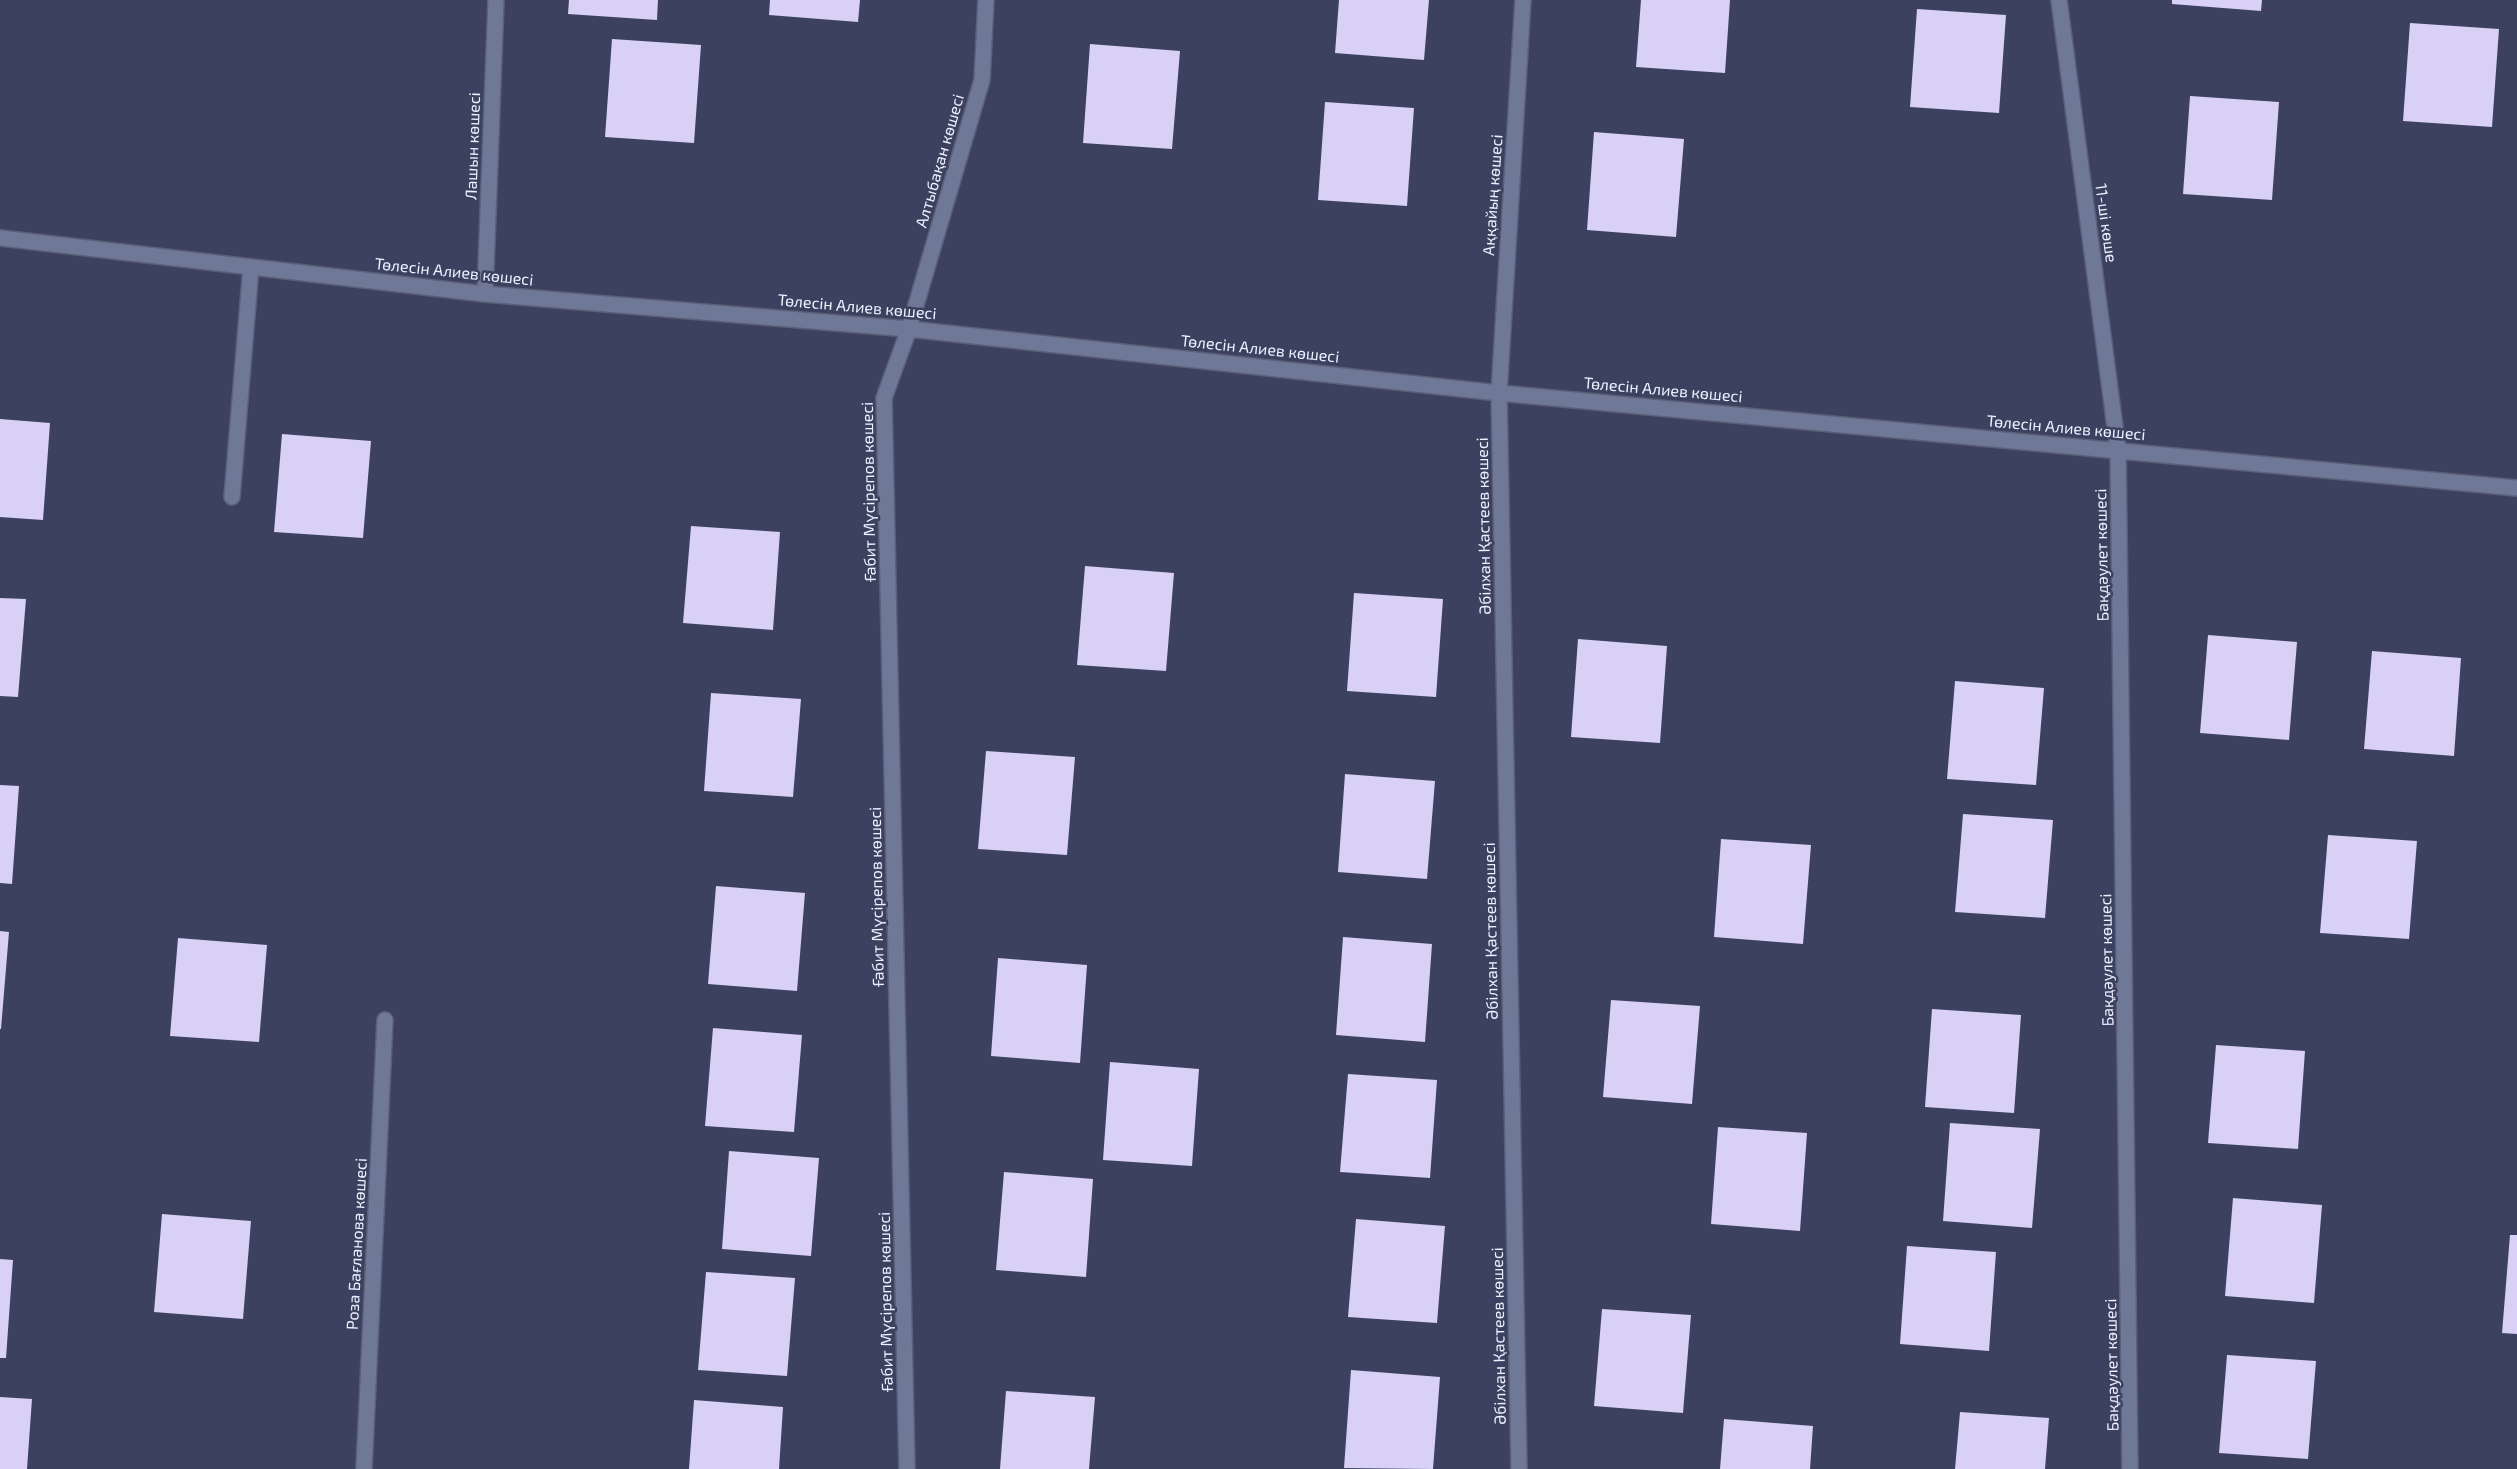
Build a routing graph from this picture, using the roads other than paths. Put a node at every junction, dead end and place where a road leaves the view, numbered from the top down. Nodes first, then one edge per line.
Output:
1 (496, 0) edge
2 (986, 0) edge
3 (1523, 0) edge
4 (2058, 0) edge
5 (0, 238) edge
6 (251, 267) junction
7 (485, 294) junction
8 (910, 329) junction
9 (1499, 393) junction
10 (2118, 450) junction
11 (2517, 488) edge
12 (232, 497) dead end
13 (385, 1020) dead end
14 (364, 1469) edge
15 (907, 1469) edge
16 (1519, 1469) edge
17 (2130, 1469) edge

1 - 7 street, Лашын көшесі
2 - 8 street, Алтыбақан көшесі
3 - 9 street, Аққайың көшесі
4 - 10 street, 11-ші көше
5 - 6 street, Төлесін Алиев көшесі
6 - 7 street, Төлесін Алиев көшесі
6 - 12 street
7 - 8 street, Төлесін Алиев көшесі
8 - 9 street, Төлесін Алиев көшесі
8 - 15 street, Ғабит Мүсірепов көшесi
9 - 10 street, Төлесін Алиев көшесі
9 - 16 street, Әбілхан Қастеев көшесi
10 - 11 street, Төлесін Алиев көшесі
10 - 17 street, Бақдәулет көшесi
13 - 14 street, Роза Бағланова көшесi

